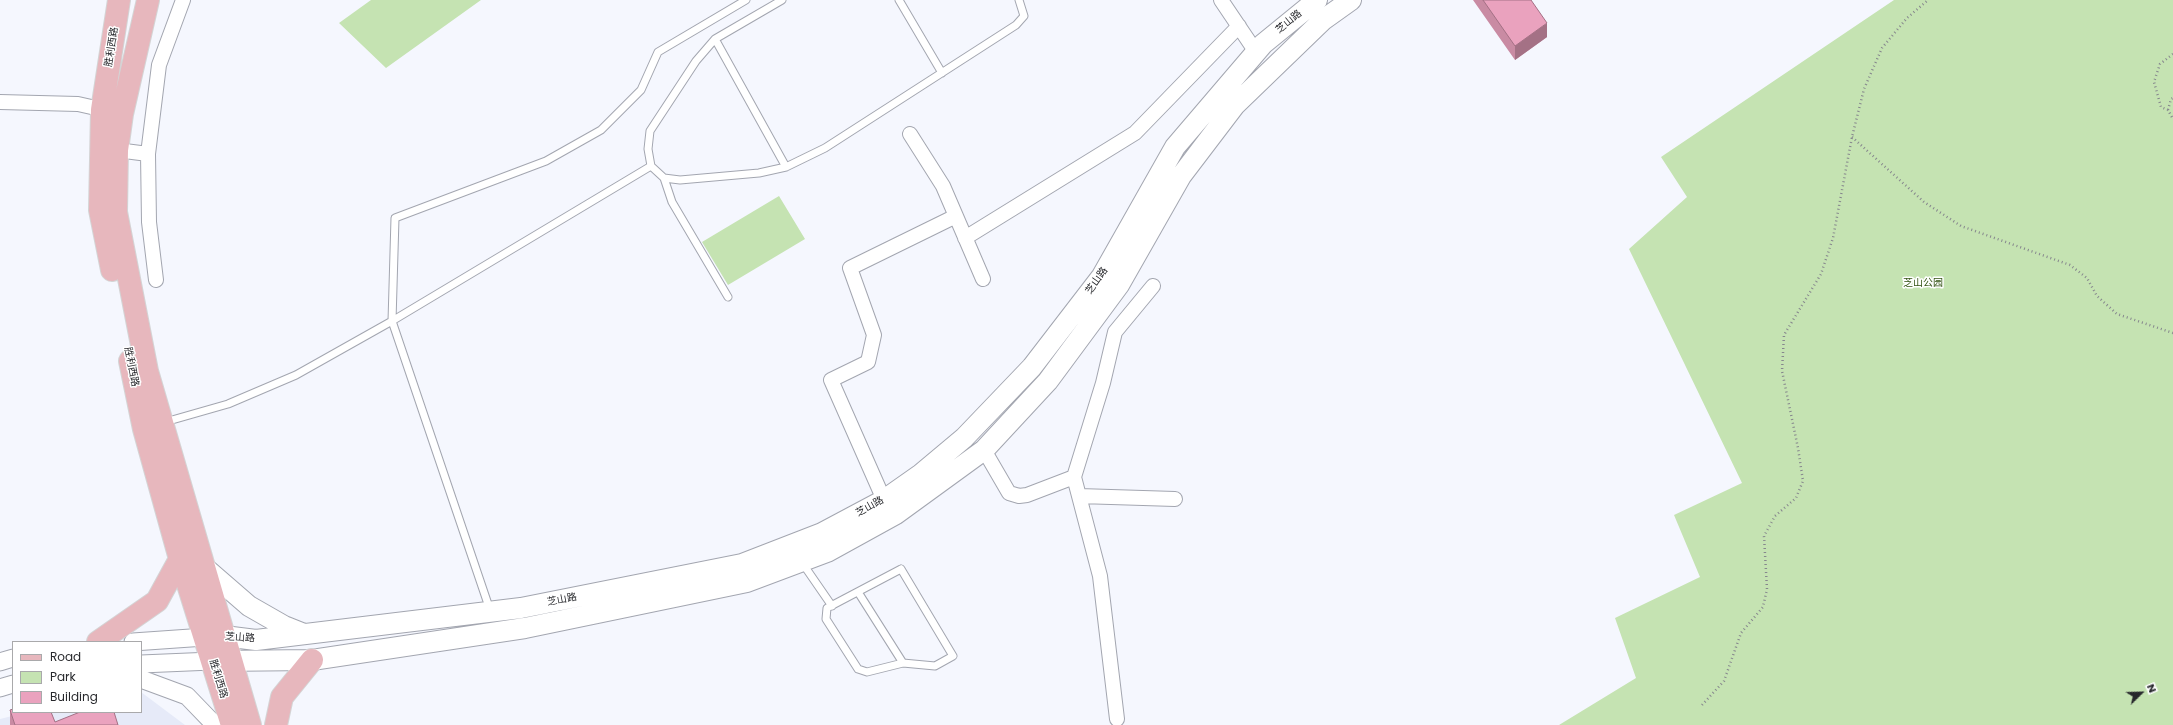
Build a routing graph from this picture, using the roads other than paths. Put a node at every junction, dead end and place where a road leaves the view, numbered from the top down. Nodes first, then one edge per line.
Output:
1 (119, 0) edge
2 (148, 0) edge
3 (183, 0) edge
4 (746, 0) edge
5 (782, 0) edge
6 (899, 0) edge
7 (1019, 0) edge
8 (1221, 0) edge
9 (1317, 0) edge
10 (1351, 0) edge
11 (1239, 26) junction
12 (715, 39) junction
13 (1256, 52) junction
14 (942, 73) junction
15 (0, 102) edge
16 (112, 112) junction
17 (910, 134) dead end
18 (117, 150) junction
19 (148, 154) junction
20 (651, 166) junction
21 (786, 167) junction
22 (664, 178) junction
23 (956, 216) junction
24 (965, 238) junction
25 (983, 279) dead end
26 (156, 280) dead end
27 (1153, 286) dead end
28 (728, 297) dead end
29 (392, 321) junction
30 (153, 426) junction
31 (984, 450) junction
32 (1074, 477) junction
33 (1079, 496) junction
34 (1175, 499) dead end
35 (884, 500) junction
36 (180, 559) junction
37 (801, 562) junction
38 (204, 567) junction
39 (858, 592) junction
40 (832, 606) junction
41 (490, 612) junction
42 (304, 634) junction
43 (214, 637) junction
44 (99, 641) edge
45 (142, 641) edge
46 (12, 658) edge
47 (312, 660) junction
48 (0, 662) edge
49 (222, 662) junction
50 (903, 663) junction
51 (142, 664) edge
52 (142, 679) edge
53 (12, 684) edge
54 (0, 688) edge
55 (1117, 719) dead end
56 (215, 725) edge
57 (232, 725) edge
58 (250, 725) edge
59 (276, 725) edge

1 - 16 main road, 胜利西路
2 - 16 main road
3 - 19 street
4 - 29 lane
5 - 12 lane
6 - 14 lane
7 - 14 lane
8 - 11 street
9 - 13 main road, 芝山路
10 - 31 main road
11 - 13 street
11 - 24 street
12 - 20 lane
12 - 21 lane
13 - 35 main road, 芝山路
14 - 21 lane
15 - 16 street
16 - 18 main road
16 - 30 main road, 胜利西路
17 - 23 street
18 - 19 street
18 - 30 main road
19 - 26 street
20 - 22 lane
20 - 29 lane
21 - 22 lane
22 - 28 lane
23 - 24 street
23 - 35 street
24 - 25 street
27 - 32 street
29 - 30 lane
29 - 41 lane
30 - 36 main road, 胜利西路
30 - 38 main road
31 - 32 street
31 - 37 main road
32 - 33 street
33 - 34 street
33 - 55 street
35 - 41 main road, 芝山路
36 - 43 main road, 胜利西路
36 - 44 main road
37 - 40 lane
37 - 47 main road
38 - 42 main road
38 - 43 main road
39 - 40 lane
39 - 50 lane
39 - 50 lane
40 - 50 lane
41 - 42 main road, 芝山路
42 - 43 main road, 芝山路
43 - 45 street
43 - 49 main road, 胜利西路
46 - 48 street
47 - 49 main road
47 - 59 main road
49 - 51 street
49 - 57 main road, 胜利西路
49 - 58 main road
52 - 56 street
53 - 54 street

